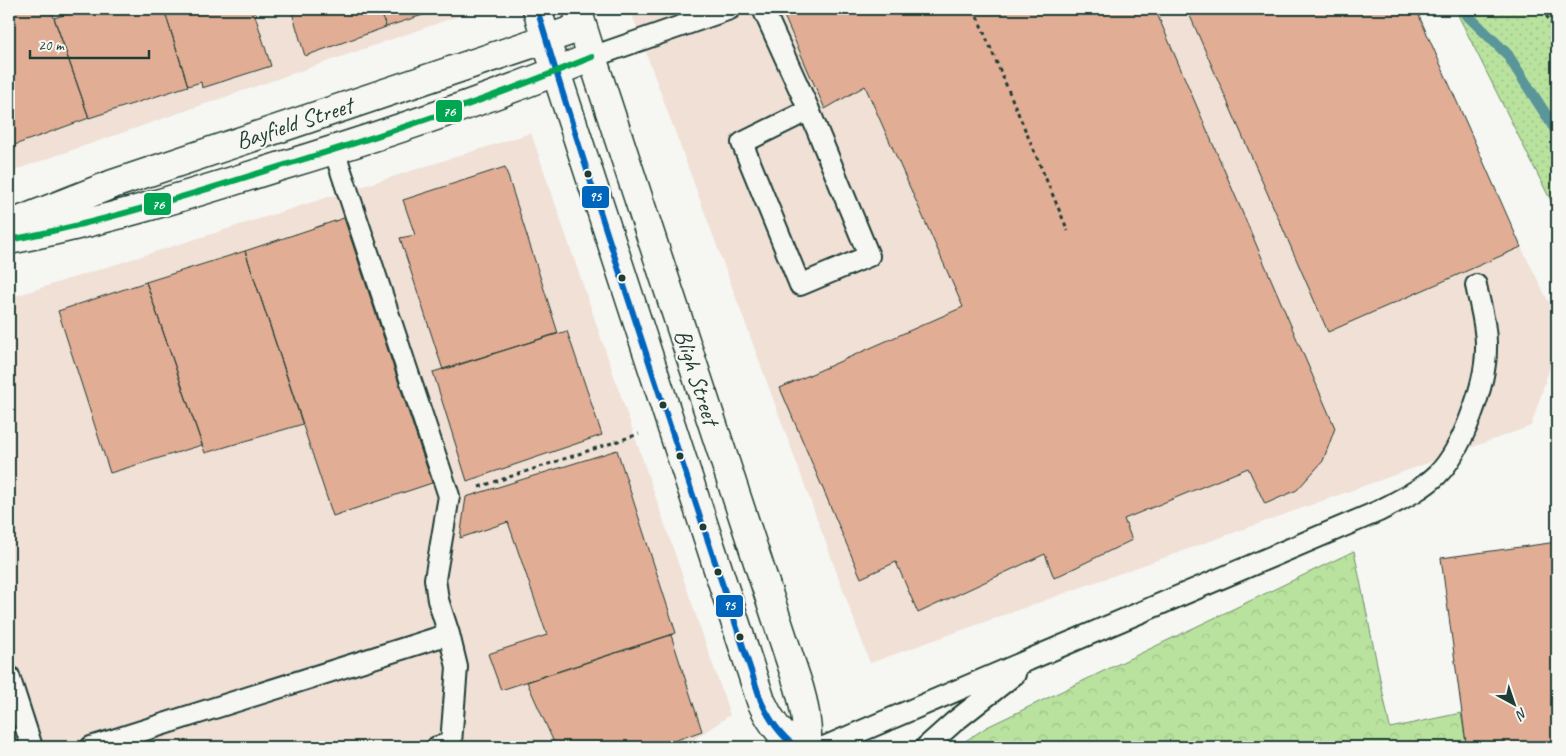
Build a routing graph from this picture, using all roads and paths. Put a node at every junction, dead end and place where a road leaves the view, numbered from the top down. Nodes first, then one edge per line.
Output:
1 (537, 9) edge
2 (730, 9) edge
3 (763, 9) edge
4 (974, 9) edge
5 (1542, 9) edge
6 (580, 18) edge
7 (1557, 32) edge
8 (546, 38) junction
9 (592, 57) junction
10 (556, 72) junction
11 (809, 110) junction
12 (334, 150) junction
13 (9, 225) edge
14 (1068, 231) dead end
15 (9, 240) edge
16 (1476, 285) dead end
17 (669, 424) junction
18 (449, 496) junction
19 (449, 634) junction
20 (1038, 656) junction
21 (9, 676) edge
22 (32, 747) edge
23 (91, 747) edge
24 (436, 747) edge
25 (796, 747) edge
26 (807, 747) edge
27 (824, 747) edge
28 (926, 747) edge

1 - 8 street, Bligh Street
2 - 9 lane
3 - 11 lane
4 - 14 path
5 - 7 path
6 - 8 street, Bayfield Street
6 - 9 street, Bligh Street
8 - 10 street, Bligh Street
8 - 13 street, Bayfield Street
9 - 10 street, Bayfield Street
9 - 26 street, Bligh Street
10 - 12 street, Bayfield Street
10 - 17 street, Bligh Street
11 - 11 lane
12 - 15 street, Bayfield Street
12 - 18 lane
16 - 20 lane
17 - 18 path
17 - 25 street, Bligh Street
18 - 19 lane
19 - 23 lane
19 - 24 lane
20 - 27 lane
20 - 28 lane
21 - 22 lane

